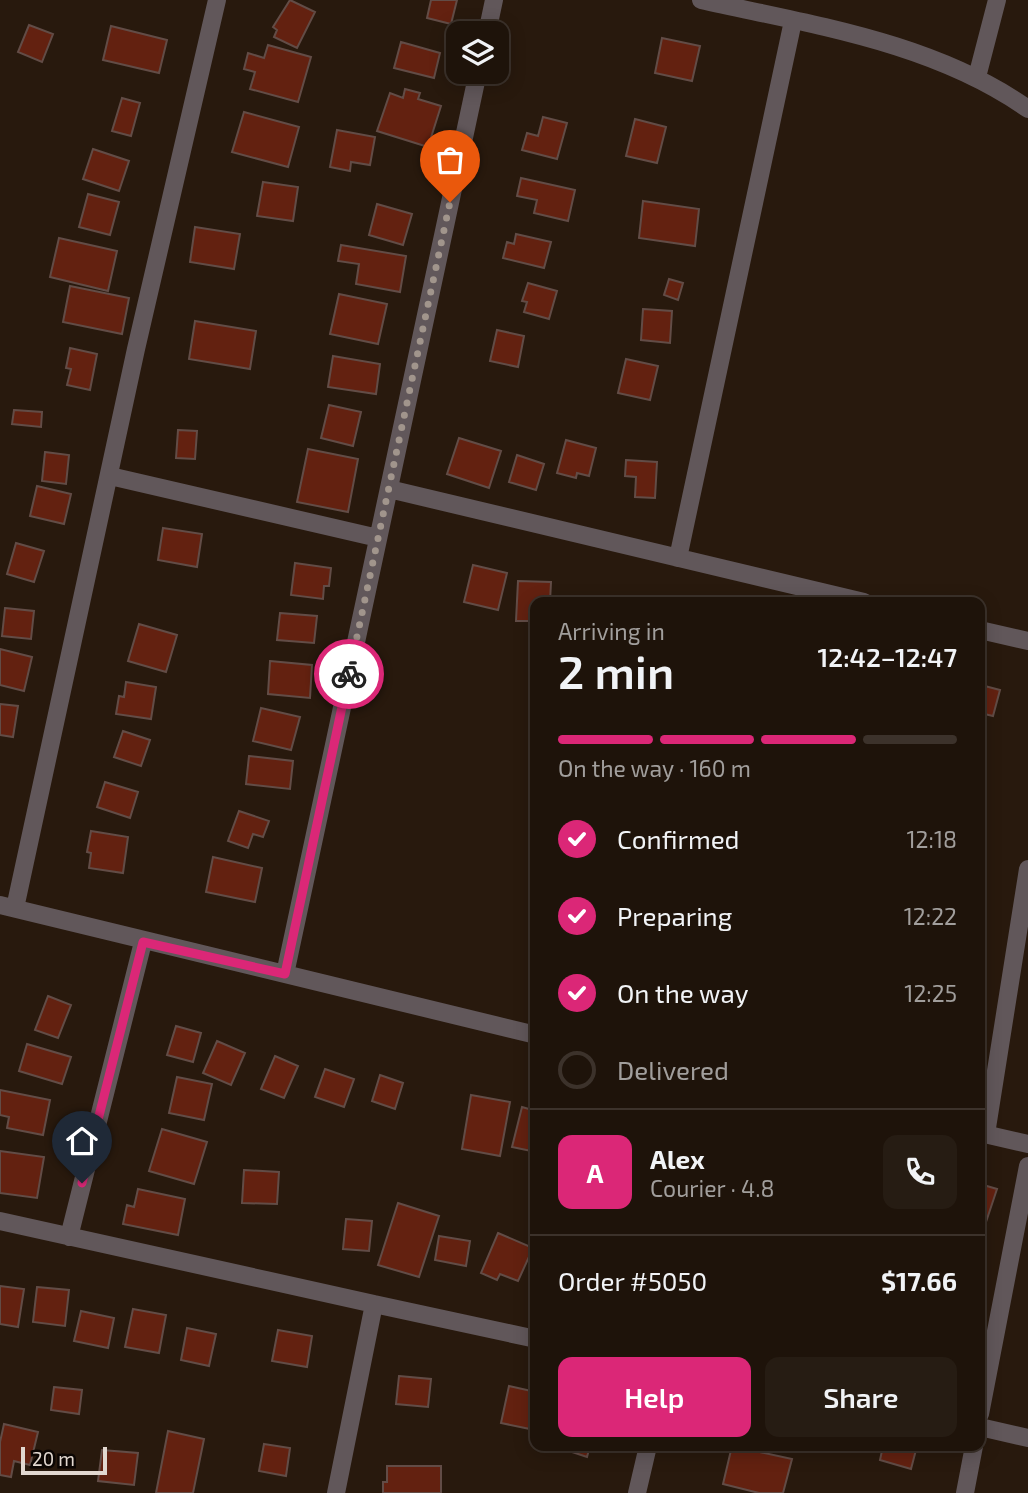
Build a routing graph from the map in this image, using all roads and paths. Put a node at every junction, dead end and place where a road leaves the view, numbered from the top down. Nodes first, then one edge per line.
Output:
1 (217, 0) edge
2 (494, 0) edge
3 (701, 0) edge
4 (997, 0) edge
5 (490, 21) edge
6 (793, 21) junction
7 (977, 77) junction
8 (475, 84) edge
9 (1028, 109) edge
10 (110, 476) junction
11 (388, 489) junction
12 (378, 538) junction
13 (678, 558) junction
14 (843, 597) edge
15 (985, 631) edge
16 (1028, 641) edge
17 (1028, 870) edge
18 (8, 906) edge
19 (143, 942) junction
20 (285, 974) junction
21 (530, 1034) edge
22 (985, 1122) edge
23 (985, 1134) edge
24 (1028, 1144) edge
25 (1028, 1166) edge
26 (0, 1221) edge
27 (69, 1237) junction
28 (374, 1304) junction
29 (530, 1338) edge
30 (985, 1388) edge
31 (985, 1428) edge
32 (1028, 1438) edge
33 (647, 1451) edge
34 (973, 1451) edge
35 (336, 1493) edge
36 (637, 1493) edge
37 (965, 1493) edge

1 - 10 street
2 - 5 street
3 - 6 street
4 - 7 street
6 - 7 street
6 - 13 street
7 - 9 street
8 - 11 street
10 - 12 street
10 - 18 street
11 - 12 street
11 - 13 street
12 - 20 street
13 - 14 street
15 - 16 street
17 - 22 street
18 - 19 street
19 - 20 street
19 - 27 street
20 - 21 street
23 - 24 street
25 - 30 street
26 - 27 street
27 - 28 street
28 - 29 street
28 - 35 street
31 - 32 street
33 - 36 street
34 - 37 street

